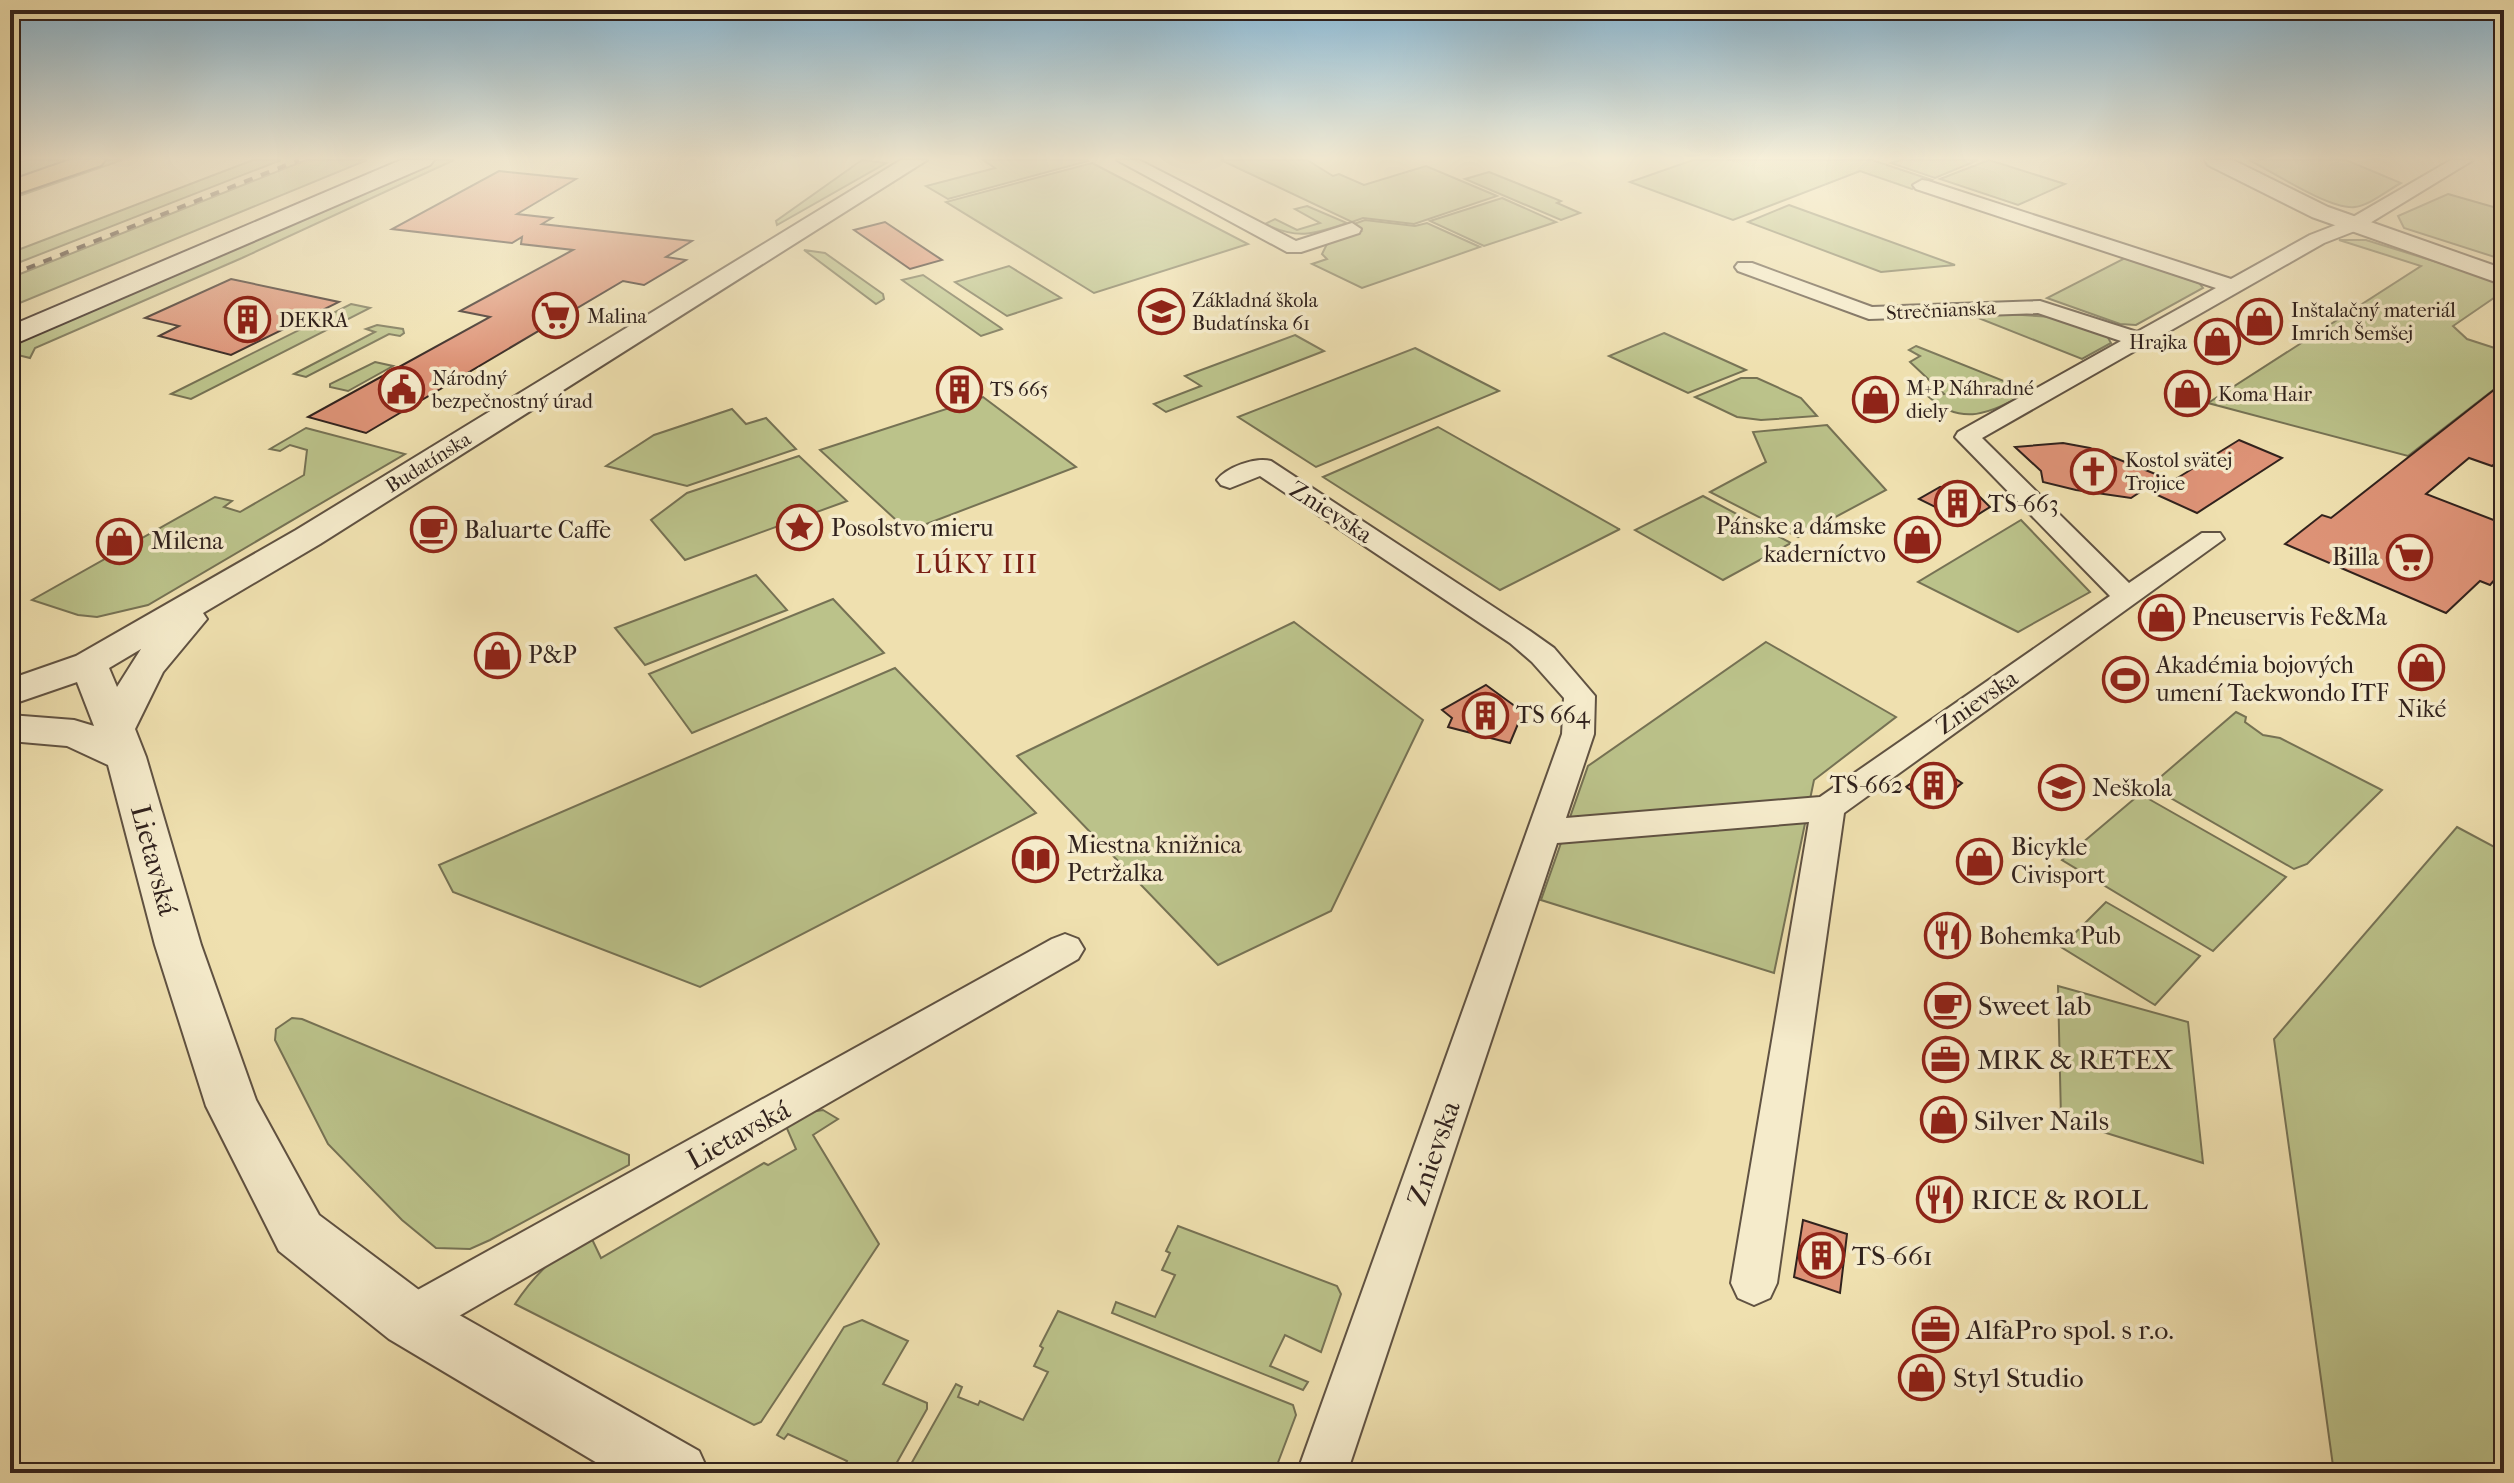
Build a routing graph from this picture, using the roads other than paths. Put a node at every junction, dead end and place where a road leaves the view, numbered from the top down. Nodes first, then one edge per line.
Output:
1 (215, 229) edge
2 (264, 229) edge
3 (804, 229) edge
4 (1258, 229) edge
5 (1352, 229) dead end
6 (2057, 229) edge
7 (2342, 229) edge
8 (2365, 229) edge
9 (1745, 267) dead end
10 (2504, 277) edge
11 (2234, 287) junction
12 (62, 291) junction
13 (102, 300) junction
14 (10, 313) edge
15 (10, 337) edge
16 (2140, 340) junction
17 (1230, 480) dead end
18 (2211, 539) dead end
19 (227, 584) junction
20 (2127, 597) junction
21 (89, 664) junction
22 (10, 693) edge
23 (10, 728) edge
24 (121, 743) junction
25 (1828, 808) junction
26 (1544, 832) junction
27 (1065, 949) dead end
28 (1754, 1283) dead end
29 (410, 1319) junction
30 (677, 1473) edge
31 (1322, 1473) edge

1 - 12 main road
2 - 13 main road
3 - 19 street, Budatínska
4 - 5 street
6 - 11 street
7 - 11 street
8 - 10 street
9 - 16 street, Strečnianska
11 - 16 street
12 - 13 main road
12 - 14 main road
13 - 15 main road
16 - 20 street
17 - 26 street, Znievska
18 - 20 street, Znievska
19 - 21 street, Budatínska
19 - 24 street
20 - 25 street, Znievska
21 - 22 street, Budatínska
21 - 24 street, Lietavská
23 - 24 street
24 - 29 street, Lietavská
25 - 26 street
25 - 28 street
26 - 31 street, Znievska
27 - 29 street, Lietavská
29 - 30 street, Lietavská

